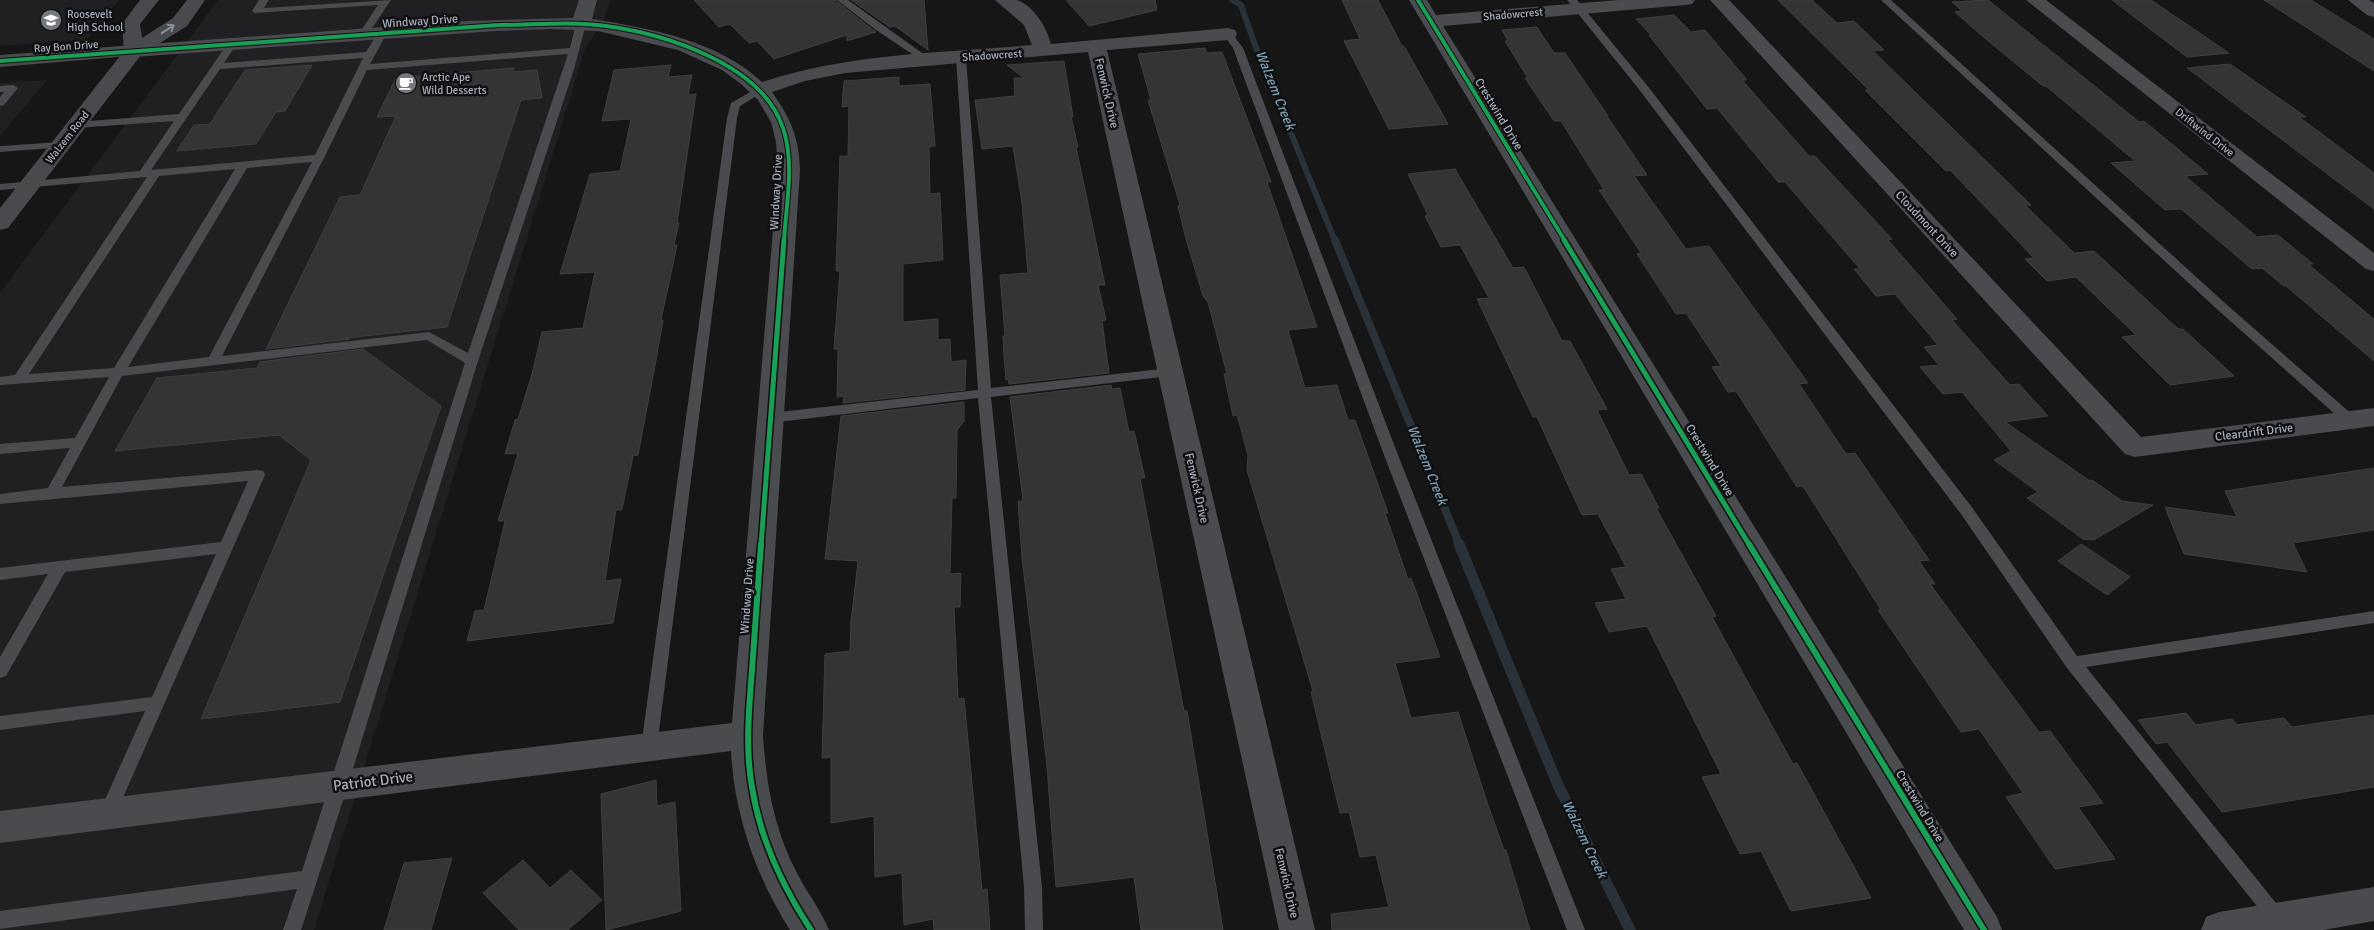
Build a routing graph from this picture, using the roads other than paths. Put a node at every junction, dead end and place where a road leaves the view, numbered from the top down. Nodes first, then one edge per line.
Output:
1 (150, 0) edge
2 (196, 0) edge
3 (264, 0) edge
4 (588, 0) edge
5 (842, 0) edge
6 (1004, 0) edge
7 (1686, 0) edge
8 (1719, 0) edge
9 (1886, 0) edge
10 (2035, 0) edge
11 (2356, 0) edge
12 (385, 1) edge
13 (1575, 4) edge
14 (1425, 10) edge
15 (2374, 11) edge
16 (581, 24) junction
17 (1228, 34) joint
18 (372, 41) junction
19 (231, 45) junction
20 (1096, 46) junction
21 (134, 51) junction
22 (574, 51) junction
23 (1044, 51) junction
24 (961, 58) junction
25 (927, 60) junction
26 (0, 61) edge
27 (217, 66) junction
28 (364, 67) junction
29 (0, 89) edge
30 (758, 90) junction
31 (0, 103) edge
32 (182, 117) junction
33 (76, 125) junction
34 (61, 145) junction
35 (0, 149) edge
36 (319, 158) junction
37 (243, 165) junction
38 (149, 174) junction
39 (30, 184) junction
40 (0, 187) edge
41 (0, 223) edge
42 (2374, 264) edge
43 (213, 361) junction
44 (472, 362) junction
45 (118, 372) junction
46 (1170, 372) junction
47 (19, 380) junction
48 (0, 381) edge
49 (985, 393) junction
50 (770, 418) junction
51 (2362, 419) edge
52 (80, 442) junction
53 (2135, 447) joint
54 (0, 449) edge
55 (52, 493) junction
56 (0, 499) edge
57 (226, 547) junction
58 (60, 567) junction
59 (0, 574) edge
60 (2374, 617) edge
61 (2073, 663) junction
62 (0, 671) edge
63 (157, 703) junction
64 (0, 723) edge
65 (747, 735) junction
66 (649, 747) junction
67 (340, 785) junction
68 (107, 814) junction
69 (0, 827) edge
70 (309, 879) junction
71 (2374, 904) edge
72 (0, 920) edge
73 (2279, 920) junction
74 (292, 930) edge
75 (811, 930) edge
76 (1034, 930) edge
77 (1297, 930) edge
78 (1576, 930) edge
79 (1984, 930) edge
80 (2219, 930) edge

1 - 21 main road
21 -> 2 main road, Walzem Road
3 - 12 lane
4 - 16 street
5 - 25 lane
6 - 23 street
7 - 13 street, Shadowcrest
8 - 53 street, Cloudmont Drive
9 - 51 lane
10 - 42 street, Driftwind Drive
11 - 15 street
12 - 18 lane
13 - 14 street, Shadowcrest
13 - 61 lane
14 - 79 street, Crestwind Drive
16 - 18 street, Windway Drive
16 - 22 lane
16 - 30 street, Windway Drive
17 - 20 street, Shadowcrest
17 - 78 lane
18 - 19 street, Windway Drive
18 - 27 lane
18 - 28 lane
19 - 21 street, Windway Drive
19 - 27 lane
20 - 23 street, Shadowcrest
20 - 46 street, Fenwick Drive
21 - 26 street, Ray Bon Drive
21 - 33 main road, Walzem Road
22 - 28 lane
22 - 44 lane
23 - 24 street, Shadowcrest
24 - 25 street, Shadowcrest
24 - 49 lane
25 - 30 street, Shadowcrest
27 - 32 lane
28 - 36 lane
29 - 31 lane
30 - 50 street, Windway Drive
30 - 66 lane
32 - 33 lane
32 - 38 lane
33 - 34 main road, Walzem Road
34 - 35 lane
34 - 39 main road, Walzem Road
36 - 37 lane
36 - 43 lane
37 - 38 lane
37 - 45 lane
38 - 39 lane
38 - 47 lane
39 - 40 lane
39 - 41 main road, Walzem Road
43 - 44 lane
43 - 45 lane
44 - 67 lane
45 - 47 lane
45 - 52 lane
46 - 49 lane
46 - 77 street, Fenwick Drive
47 - 48 lane
49 - 50 lane
49 - 76 lane
50 - 65 street, Windway Drive
51 - 53 street, Cleardrift Drive
52 - 54 lane
52 - 55 lane
55 - 56 lane
55 - 57 lane
57 - 58 lane
57 - 63 lane
58 - 59 lane
58 - 62 lane
60 - 61 lane
61 - 73 lane
63 - 64 lane
63 - 68 lane
65 - 66 street, Patriot Drive
65 - 75 street, Windway Drive
66 - 67 street, Patriot Drive
67 - 68 street, Patriot Drive
67 - 70 lane
68 - 69 street, Patriot Drive
70 - 72 lane
70 - 74 lane
71 - 73 street
73 - 80 street

